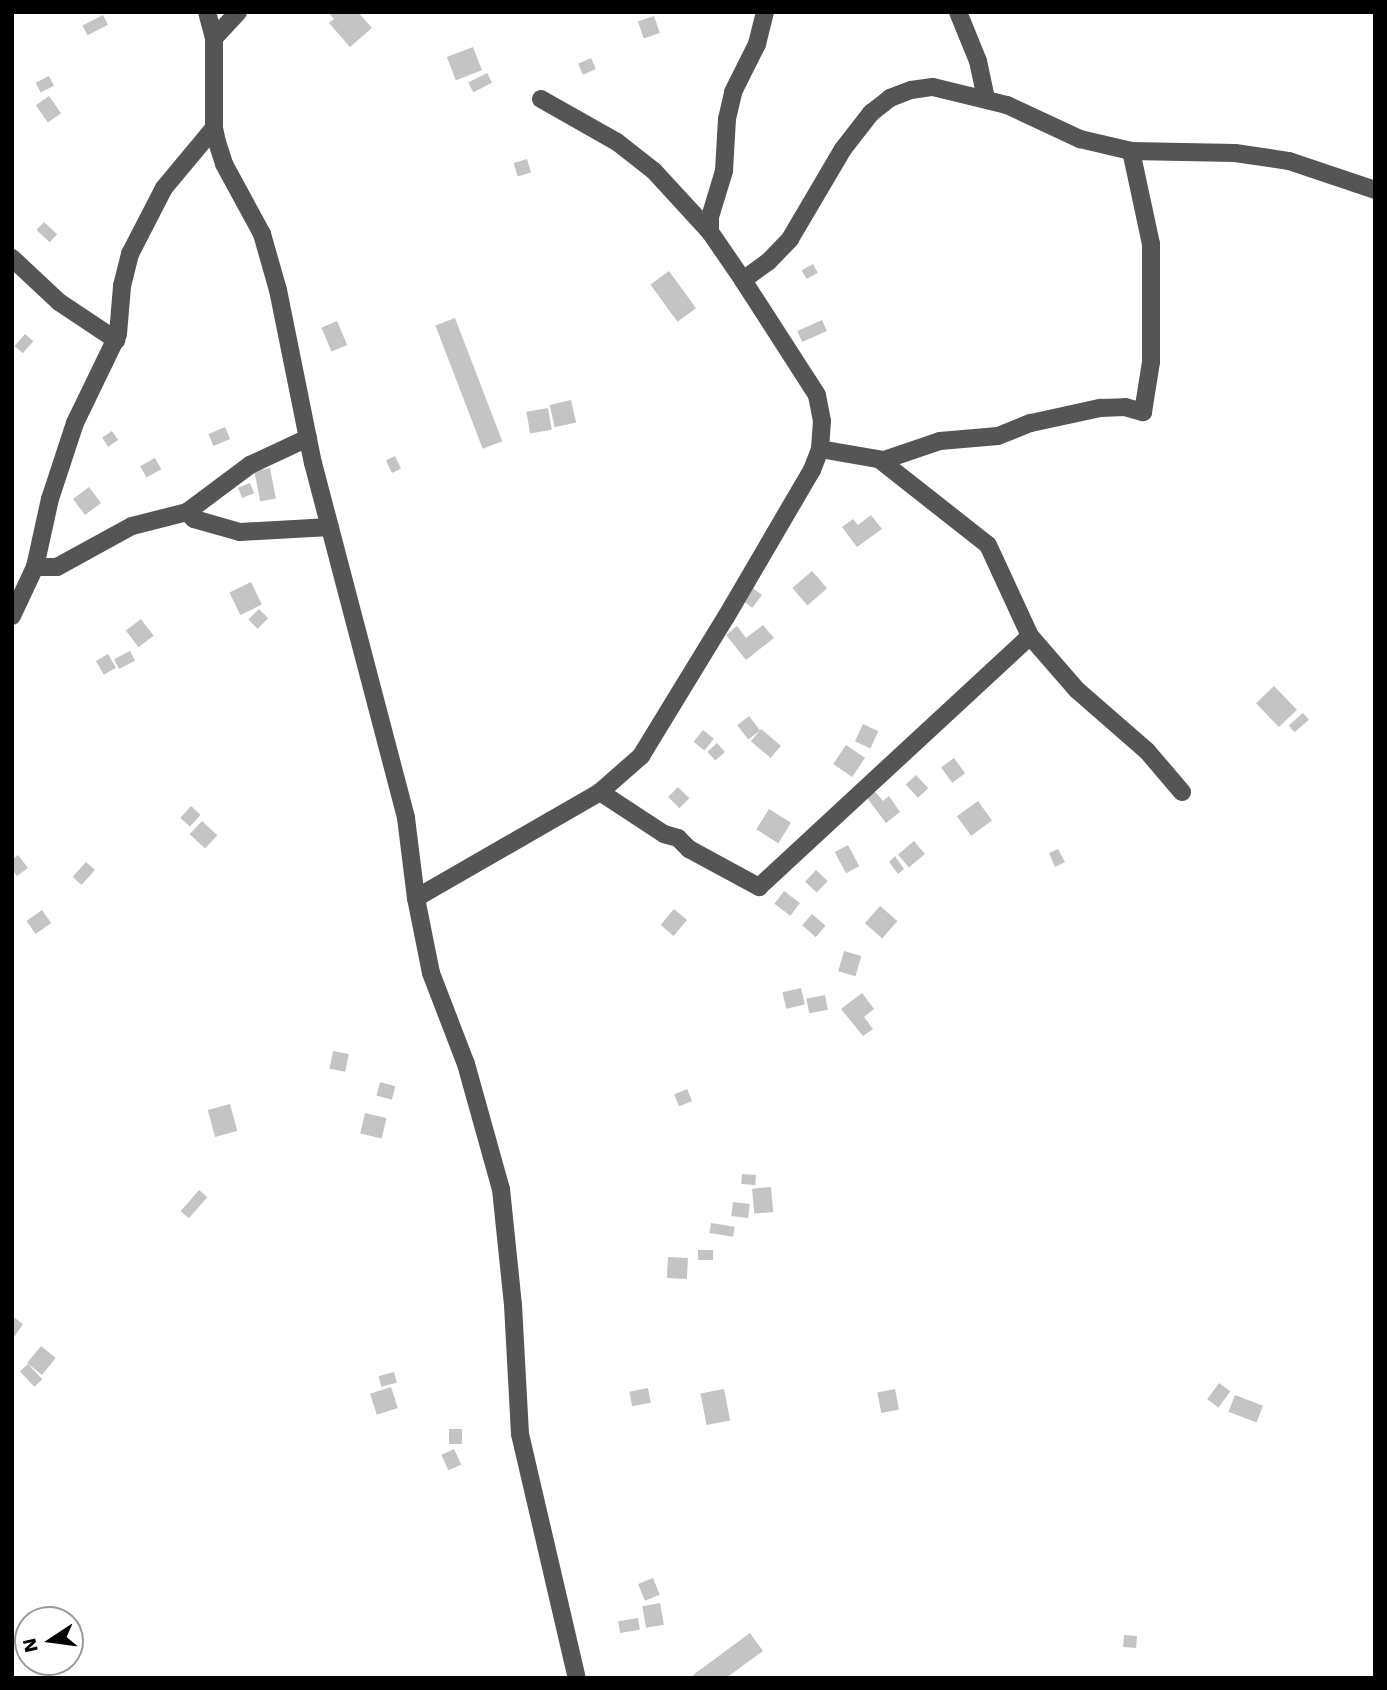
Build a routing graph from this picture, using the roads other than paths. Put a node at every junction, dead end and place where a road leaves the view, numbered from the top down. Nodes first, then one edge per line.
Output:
1 (207, 12) edge
2 (238, 12) edge
3 (765, 12) edge
4 (957, 12) edge
5 (214, 38) junction
6 (541, 99) dead end
7 (986, 99) junction
8 (214, 128) junction
9 (1130, 151) junction
10 (1375, 190) edge
11 (710, 232) junction
12 (12, 258) edge
13 (743, 280) junction
14 (116, 340) junction
15 (308, 438) junction
16 (820, 449) junction
17 (880, 460) junction
18 (187, 512) junction
19 (330, 527) junction
20 (34, 567) junction
21 (17, 593) edge
22 (12, 616) edge
23 (1030, 636) junction
24 (600, 792) junction
25 (1182, 792) dead end
26 (416, 898) junction
27 (577, 1678) edge

1 - 5 street
2 - 5 street
3 - 11 street
4 - 7 street
5 - 8 street
6 - 11 street
7 - 9 street
7 - 13 street
8 - 14 street
8 - 15 street
9 - 10 street
9 - 17 street
11 - 13 street
12 - 14 street
13 - 16 street
14 - 20 street
15 - 18 street
15 - 19 street
16 - 17 street
16 - 24 street
17 - 23 street
18 - 19 street
18 - 20 street
19 - 26 street
20 - 21 street
21 - 22 street
23 - 24 street
23 - 25 street
24 - 26 street
26 - 27 street

